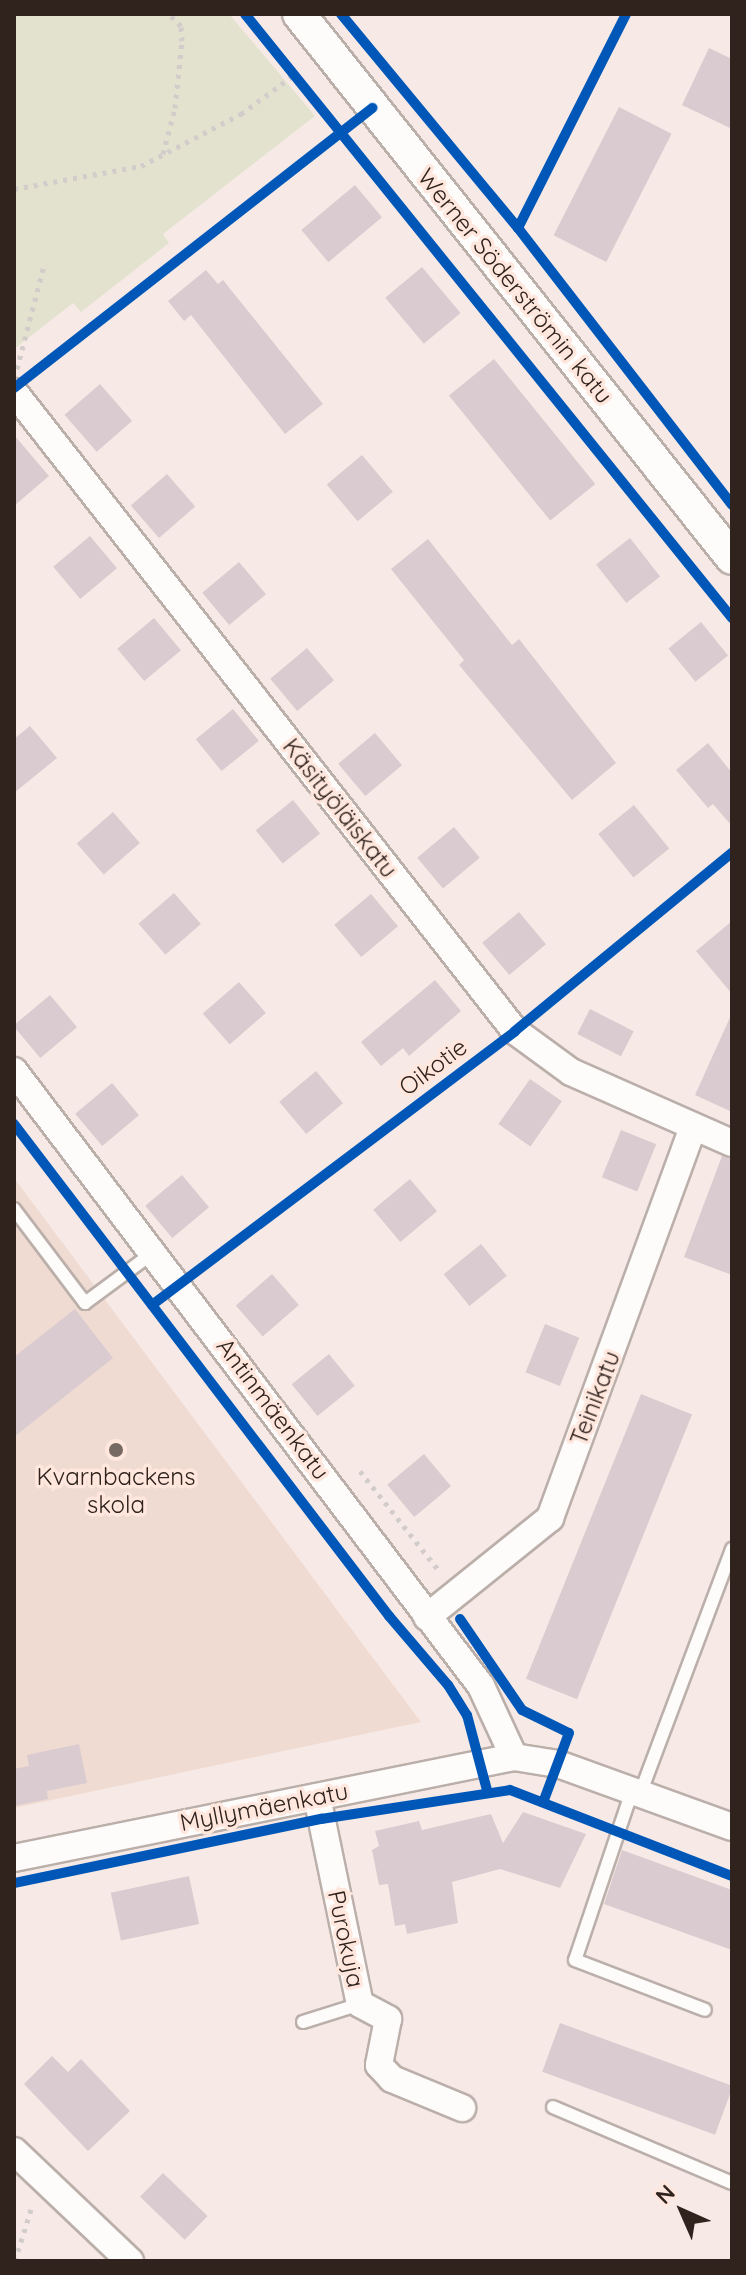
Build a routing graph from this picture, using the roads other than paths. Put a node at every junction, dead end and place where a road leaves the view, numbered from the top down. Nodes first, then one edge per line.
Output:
1 (299, 14) edge
2 (14, 392) edge
3 (732, 558) edge
4 (14, 1071) edge
5 (692, 1129) junction
6 (732, 1143) edge
7 (14, 1209) edge
8 (154, 1252) junction
9 (732, 1549) edge
10 (427, 1617) junction
11 (514, 1757) junction
12 (636, 1792) junction
13 (317, 1797) junction
14 (732, 1827) edge
15 (14, 1858) edge
16 (360, 2004) junction
17 (705, 2010) dead end
18 (303, 2022) dead end
19 (553, 2107) dead end
20 (462, 2108) dead end
21 (14, 2151) edge
22 (732, 2183) edge
23 (130, 2261) edge

1 - 3 street, Werner Söderströmin katu
2 - 5 street, Käsityöläiskatu
4 - 8 street, Antinmäenkatu
5 - 6 street, Käsityöläiskatu
5 - 10 street, Teinikatu
7 - 8 lane
8 - 10 street, Antinmäenkatu
9 - 12 lane
10 - 11 street, Antinmäenkatu
11 - 12 street
11 - 13 street, Myllymäenkatu
12 - 14 street
12 - 17 lane
13 - 15 street, Myllymäenkatu
13 - 16 street, Purokuja
16 - 18 lane
16 - 20 street, Purokuja
19 - 22 lane
21 - 23 street

